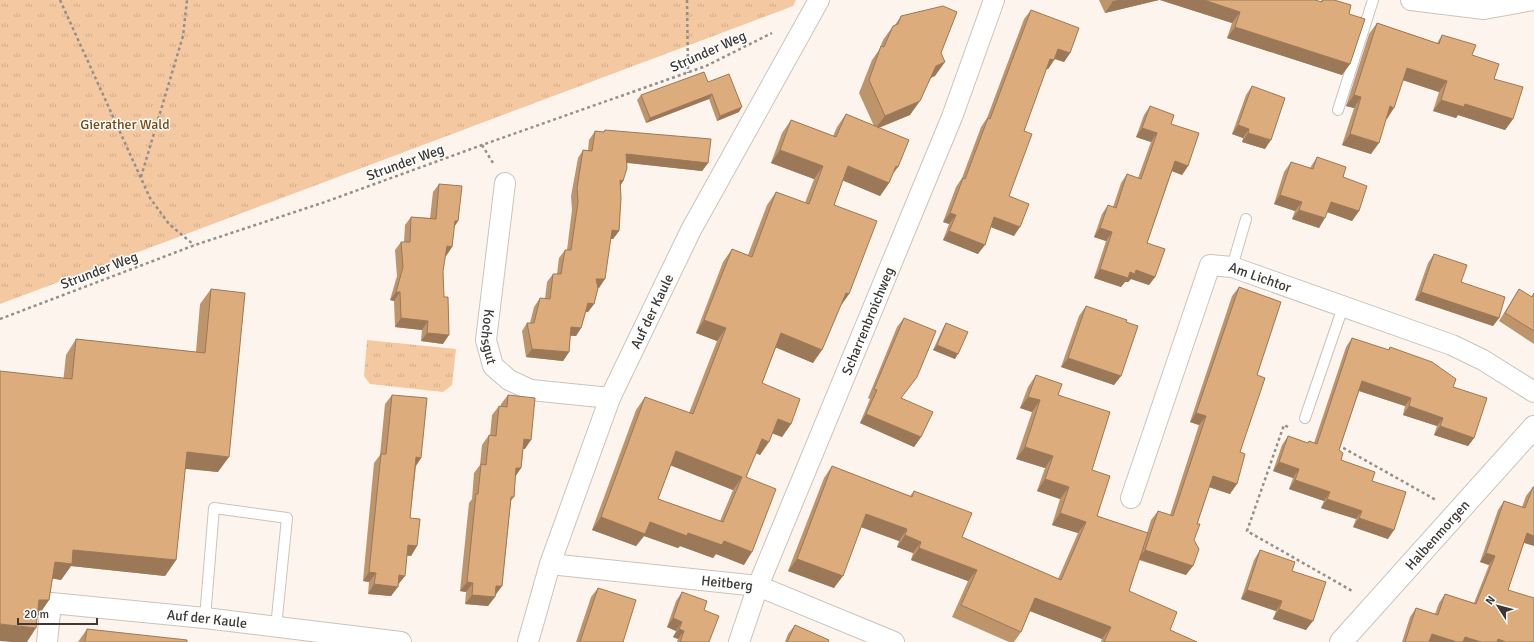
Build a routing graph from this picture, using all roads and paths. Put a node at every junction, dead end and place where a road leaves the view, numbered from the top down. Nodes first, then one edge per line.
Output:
1 (60, 0) edge
2 (187, 0) edge
3 (687, 0) edge
4 (994, 0) edge
5 (1373, 0) edge
6 (1411, 0) edge
7 (1533, 0) edge
8 (823, 1) edge
9 (776, 31) dead end
10 (688, 73) junction
11 (1338, 110) dead end
12 (141, 178) junction
13 (505, 183) dead end
14 (1246, 219) dead end
15 (195, 245) junction
16 (1232, 267) junction
17 (1343, 307) junction
18 (0, 318) edge
19 (1534, 392) edge
20 (610, 398) junction
21 (1305, 418) dead end
22 (1289, 427) dead end
23 (1534, 427) edge
24 (1334, 444) edge
25 (1131, 498) dead end
26 (1456, 514) junction
27 (550, 564) junction
28 (758, 586) junction
29 (1374, 606) junction
30 (205, 618) junction
31 (276, 627) junction
32 (47, 642) edge
33 (401, 642) edge
34 (528, 642) edge
35 (739, 642) edge
36 (894, 642) edge
37 (1341, 642) edge

1 - 12 path
2 - 12 path
3 - 10 path
4 - 28 street, Scharrenbroichweg
5 - 11 lane
6 - 7 street
8 - 20 street, Auf der Kaule
9 - 10 path, Strunder Weg
10 - 15 path, Strunder Weg
12 - 15 path
13 - 20 street, Kochsgut
14 - 16 lane
15 - 18 path, Strunder Weg
16 - 17 street, Am Lichtor
16 - 25 street, Am Lichtor
17 - 19 street, Am Lichtor
17 - 21 lane
20 - 27 street, Auf der Kaule
22 - 29 path
23 - 26 street, Halbenmorgen
24 - 26 path
26 - 29 street, Halbenmorgen
27 - 28 street, Heitberg
27 - 34 street, Auf der Kaule
28 - 35 street, Scharrenbroichweg
28 - 36 street, Heitberg
29 - 37 street, Halbenmorgen
30 - 31 street, Auf der Kaule
30 - 31 lane
30 - 32 street, Auf der Kaule
31 - 33 street, Auf der Kaule

